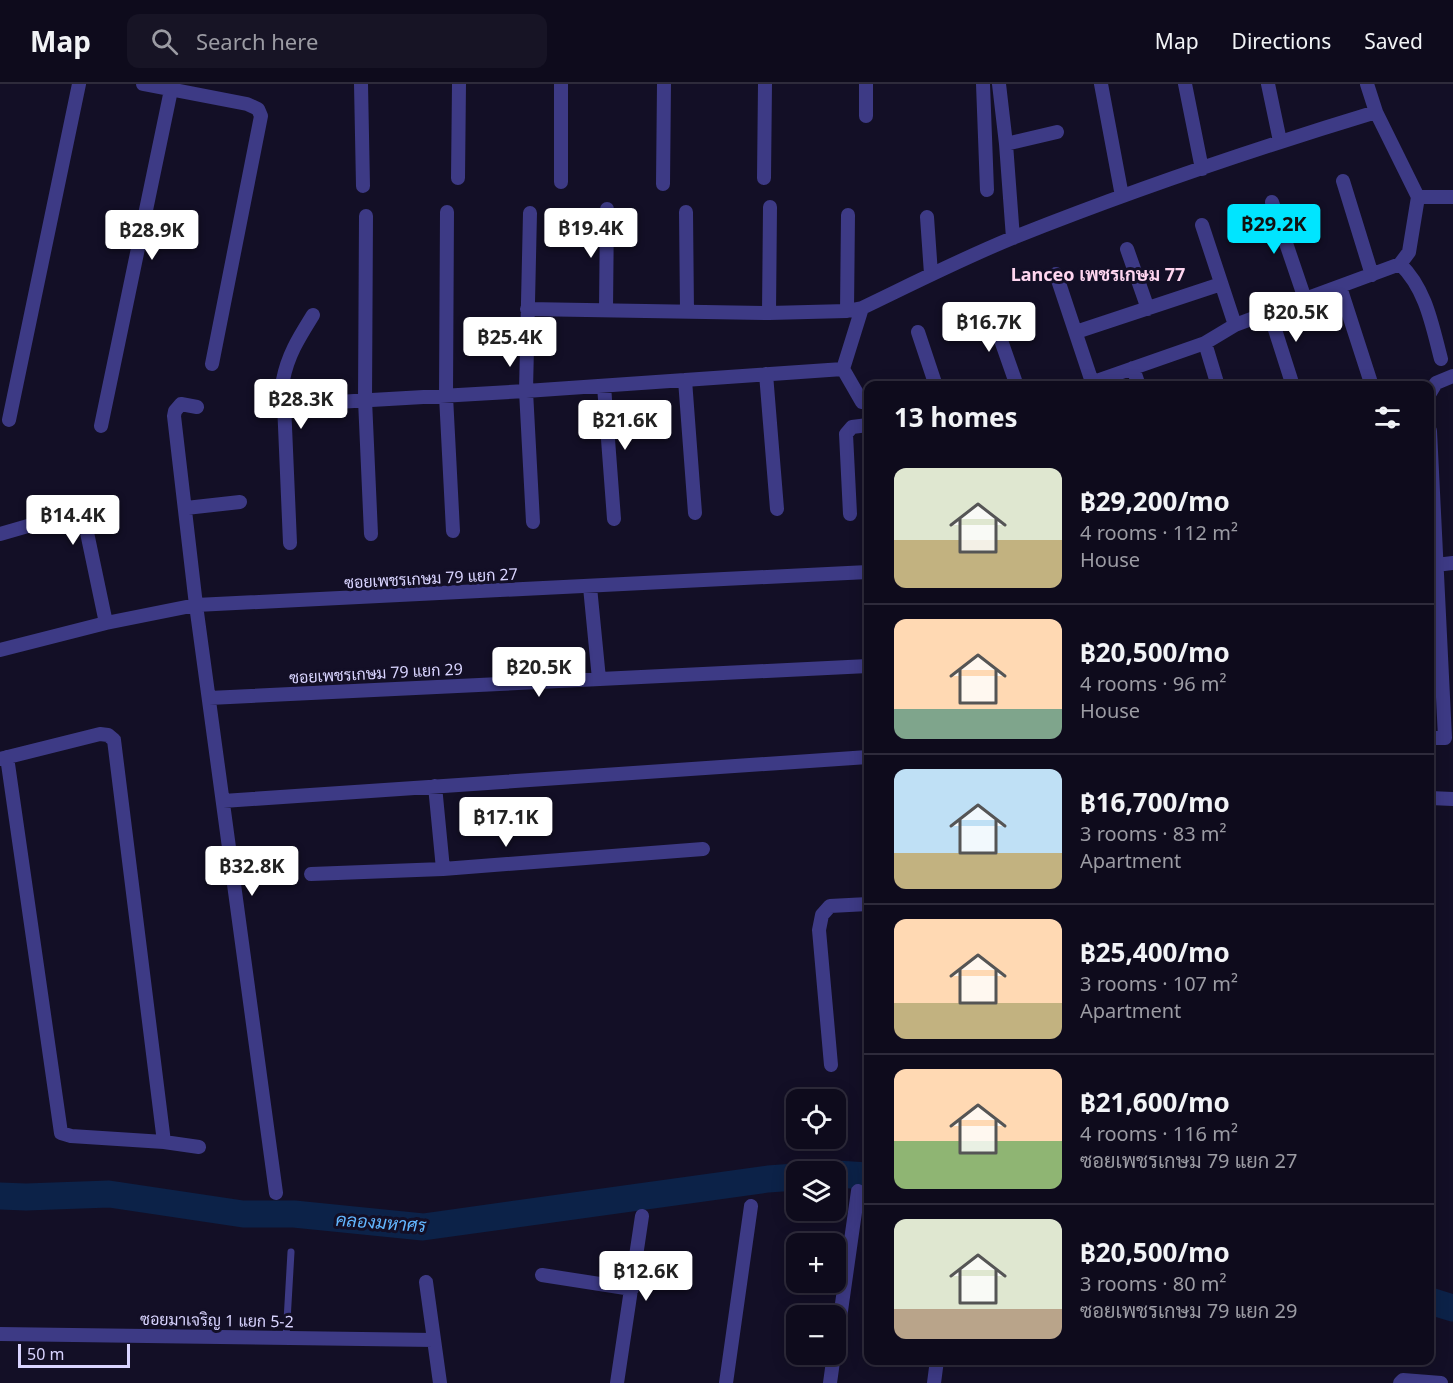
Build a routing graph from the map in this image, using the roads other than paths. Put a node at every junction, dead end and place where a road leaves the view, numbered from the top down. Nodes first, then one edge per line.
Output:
1 (79, 84) edge
2 (143, 84) edge
3 (361, 84) edge
4 (459, 84) edge
5 (561, 84) edge
6 (664, 84) edge
7 (765, 84) edge
8 (866, 84) edge
9 (983, 84) edge
10 (999, 84) edge
11 (1101, 84) edge
12 (1185, 84) edge
13 (1268, 84) edge
14 (1366, 84) edge
15 (171, 90) junction
16 (1377, 112) junction
17 (866, 116) dead end
18 (1057, 132) dead end
19 (1280, 141) junction
20 (1006, 144) junction
21 (1202, 169) junction
22 (458, 178) dead end
23 (764, 178) dead end
24 (1343, 181) dead end
25 (561, 182) dead end
26 (663, 184) dead end
27 (363, 186) dead end
28 (987, 190) dead end
29 (1122, 196) junction
30 (1453, 196) edge
31 (1418, 197) junction
32 (1272, 202) dead end
33 (770, 207) dead end
34 (607, 209) dead end
35 (447, 212) dead end
36 (686, 212) dead end
37 (530, 213) dead end
38 (848, 215) dead end
39 (366, 216) dead end
40 (927, 217) dead end
41 (1202, 225) dead end
42 (1013, 238) junction
43 (1127, 249) dead end
44 (1400, 264) junction
45 (931, 274) junction
46 (1056, 274) dead end
47 (1372, 275) junction
48 (1221, 284) junction
49 (1340, 286) junction
50 (1305, 299) junction
51 (527, 309) junction
52 (855, 309) junction
53 (990, 309) dead end
54 (1148, 309) junction
55 (606, 310) junction
56 (687, 311) junction
57 (1269, 311) junction
58 (769, 313) junction
59 (313, 315) dead end
60 (1235, 325) junction
61 (918, 332) dead end
62 (1076, 332) junction
63 (1204, 343) junction
64 (1441, 359) dead end
65 (212, 364) dead end
66 (1133, 368) junction
67 (843, 369) junction
68 (766, 374) junction
69 (1453, 376) edge
70 (685, 380) junction
71 (934, 381) edge
72 (1015, 381) edge
73 (1086, 381) edge
74 (1096, 381) edge
75 (1137, 381) edge
76 (1216, 381) edge
77 (1291, 381) edge
78 (1370, 381) edge
79 (604, 386) junction
80 (1434, 387) edge
81 (526, 391) junction
82 (446, 396) junction
83 (365, 400) junction
84 (862, 402) dead end
85 (285, 405) junction
86 (197, 406) dead end
87 (9, 420) dead end
88 (101, 426) dead end
89 (864, 426) edge
90 (240, 502) dead end
91 (186, 508) junction
92 (777, 509) dead end
93 (695, 513) dead end
94 (850, 514) dead end
95 (614, 519) dead end
96 (1434, 520) edge
97 (533, 522) dead end
98 (453, 531) dead end
99 (0, 534) edge
100 (371, 534) dead end
101 (290, 543) dead end
102 (1453, 563) edge
103 (1436, 565) junction
104 (864, 572) edge
105 (590, 587) junction
106 (196, 606) junction
107 (106, 623) junction
108 (0, 650) edge
109 (864, 666) edge
110 (599, 679) junction
111 (209, 698) junction
112 (1449, 738) edge
113 (864, 757) edge
114 (3, 758) edge
115 (435, 786) junction
116 (1434, 798) edge
117 (1453, 799) edge
118 (223, 801) junction
119 (703, 849) dead end
120 (443, 869) junction
121 (310, 874) dead end
122 (864, 904) edge
123 (831, 1065) dead end
124 (164, 1142) junction
125 (200, 1147) dead end
126 (858, 1191) dead end
127 (276, 1193) dead end
128 (751, 1206) dead end
129 (642, 1216) dead end
130 (291, 1252) dead end
131 (542, 1275) dead end
132 (426, 1282) dead end
133 (632, 1288) junction
134 (842, 1305) edge
135 (0, 1334) edge
136 (286, 1338) junction
137 (434, 1340) junction
138 (832, 1365) edge
139 (936, 1365) edge
140 (440, 1383) edge
141 (617, 1383) edge
142 (726, 1383) edge
143 (830, 1383) edge
144 (934, 1383) edge
145 (1400, 1383) edge
146 (1441, 1383) edge

1 - 87 street
2 - 15 street
3 - 27 street
4 - 22 street
5 - 25 street
6 - 26 street
7 - 23 street
8 - 17 street
9 - 28 street
10 - 20 street
11 - 29 street
12 - 21 street
13 - 19 street
14 - 16 street
15 - 65 street
15 - 88 street
16 - 19 street
16 - 31 street
18 - 20 street
19 - 21 street
20 - 42 street
21 - 29 street
24 - 47 street
29 - 42 street
30 - 31 street
31 - 44 street
32 - 50 street
33 - 58 street
34 - 55 street
35 - 82 street
36 - 56 street
37 - 51 street
38 - 52 street
39 - 83 street
40 - 45 street
41 - 48 street
42 - 45 street
43 - 54 street
44 - 47 street
44 - 64 street
45 - 52 street
46 - 62 street
47 - 49 street
48 - 54 street
48 - 60 street
49 - 50 street
49 - 78 street
50 - 57 street
51 - 55 street
51 - 81 street
52 - 58 street
52 - 67 street
53 - 72 street
54 - 62 street
55 - 56 street
56 - 58 street
57 - 60 street
57 - 77 street
59 - 85 street
60 - 63 street
61 - 71 street
62 - 73 street
63 - 66 street
63 - 76 street
66 - 74 street
66 - 75 street
67 - 68 street
67 - 84 street
68 - 70 street
68 - 92 street
69 - 80 street
70 - 79 street
70 - 93 street
79 - 81 street
79 - 95 street
81 - 82 street
81 - 97 street
82 - 83 street
82 - 98 street
83 - 85 street
83 - 100 street
85 - 101 street
86 - 91 street
89 - 94 street
90 - 91 street
91 - 106 street
96 - 103 street
99 - 107 street
102 - 103 street
103 - 112 street
104 - 105 street, ซอยเพชรเกษม 79 แยก 27
105 - 106 street, ซอยเพชรเกษม 79 แยก 27
105 - 110 street
106 - 107 street, ซอยเพชรเกษม 79 แยก 27
106 - 111 street
107 - 108 street, ซอยเพชรเกษม 79 แยก 27
109 - 110 street, ซอยเพชรเกษม 79 แยก 29
110 - 111 street, ซอยเพชรเกษม 79 แยก 29
111 - 118 street
113 - 115 street
114 - 124 street
114 - 124 street
115 - 118 street
115 - 120 street
116 - 117 street
118 - 127 street
119 - 120 street
120 - 121 street
122 - 123 street
124 - 125 street
126 - 134 street
128 - 142 street
129 - 133 street
130 - 136 lane
131 - 133 street
132 - 137 street
133 - 141 street
135 - 136 street, ซอยมาเจริญ 1 แยก 5-2
136 - 137 street, ซอยมาเจริญ 1 แยก 5-2
137 - 140 street
138 - 143 street
139 - 144 street
145 - 146 street

